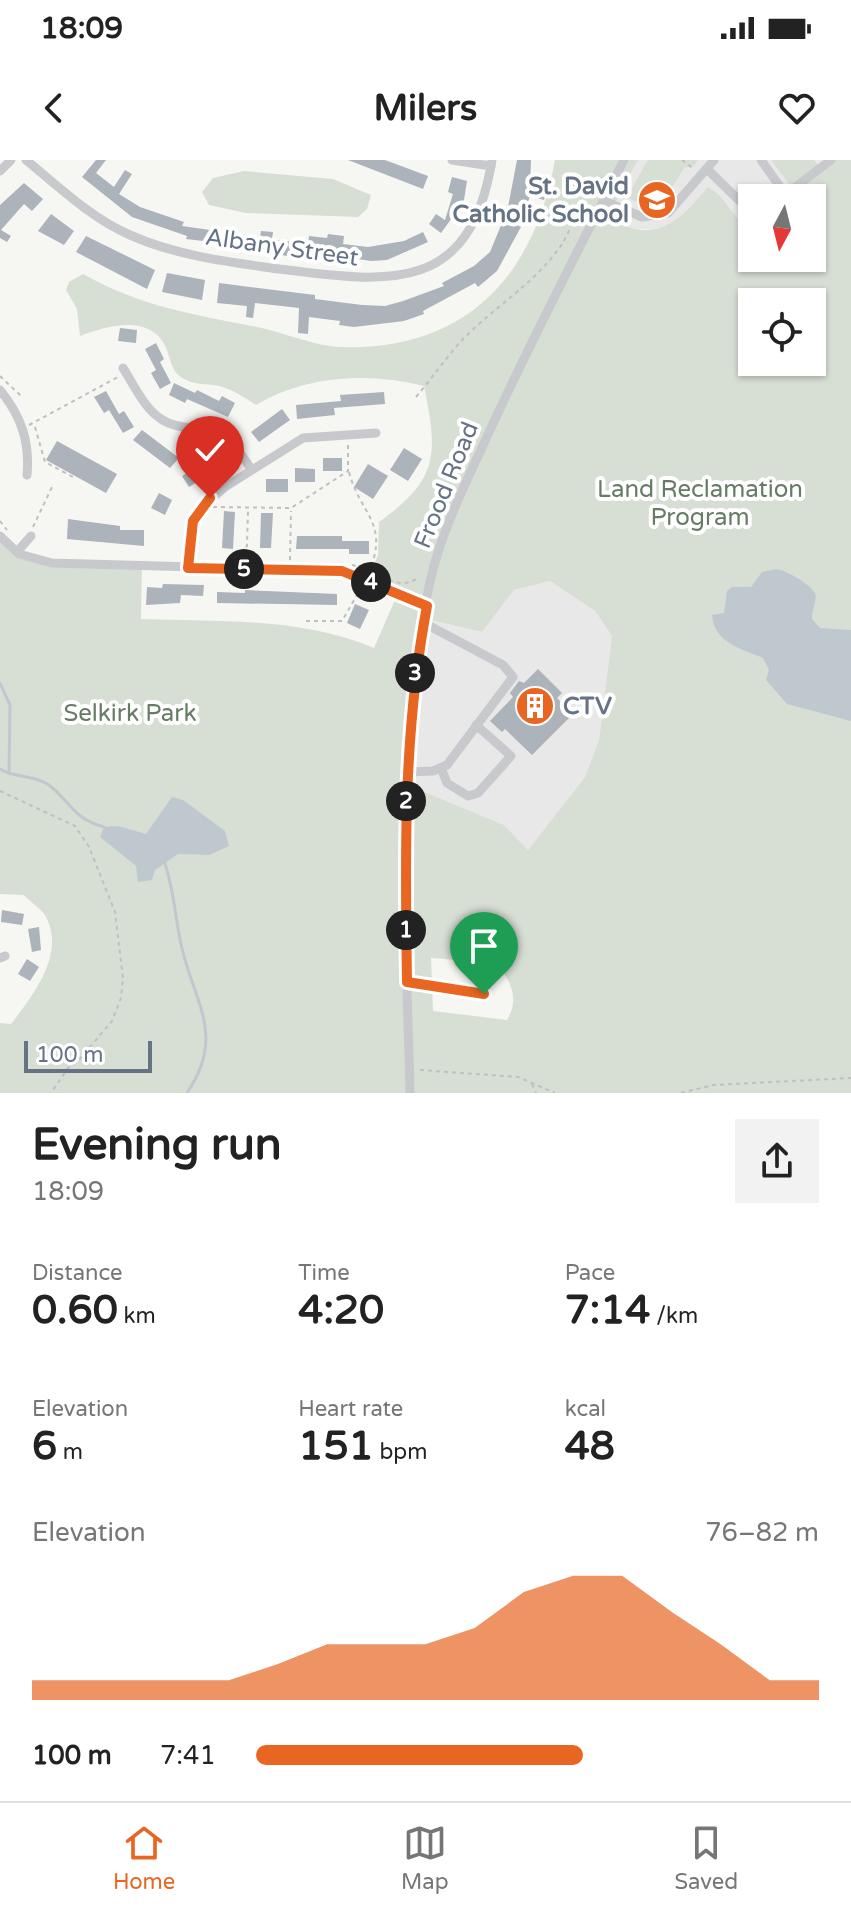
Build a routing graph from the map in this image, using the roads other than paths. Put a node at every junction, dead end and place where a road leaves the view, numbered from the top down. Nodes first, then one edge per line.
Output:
1 (11, 160) edge
2 (26, 160) edge
3 (452, 160) edge
4 (624, 160) edge
5 (761, 160) edge
6 (831, 160) edge
7 (491, 163) edge
8 (711, 164) edge
9 (0, 171) edge
10 (778, 184) edge
11 (802, 184) edge
12 (738, 196) edge
13 (604, 201) junction
14 (125, 370) road end
15 (0, 390) edge
16 (376, 433) dead end
17 (251, 469) junction
18 (27, 475) dead end
19 (0, 536) edge
20 (31, 536) road end
21 (17, 552) junction
22 (188, 568) junction
23 (427, 606) junction
24 (424, 623) junction
25 (476, 725) junction
26 (441, 768) junction
27 (407, 772) junction
28 (407, 982) junction
29 (484, 994) dead end
30 (410, 1093) edge

1 - 9 street
2 - 7 street, Albany Street
3 - 7 street
4 - 13 street, Frood Road
5 - 10 street
6 - 11 street
8 - 12 street
8 - 13 street
13 - 23 street, Frood Road
14 - 17 street
15 - 18 street
16 - 17 street
17 - 22 street
19 - 21 street
20 - 21 street
21 - 22 street
22 - 23 street
23 - 24 street, Frood Road
24 - 25 street
24 - 27 street, Frood Road
25 - 26 street
25 - 26 street
26 - 27 street
27 - 28 street, Frood Road
28 - 29 street
28 - 30 street, Frood Road

